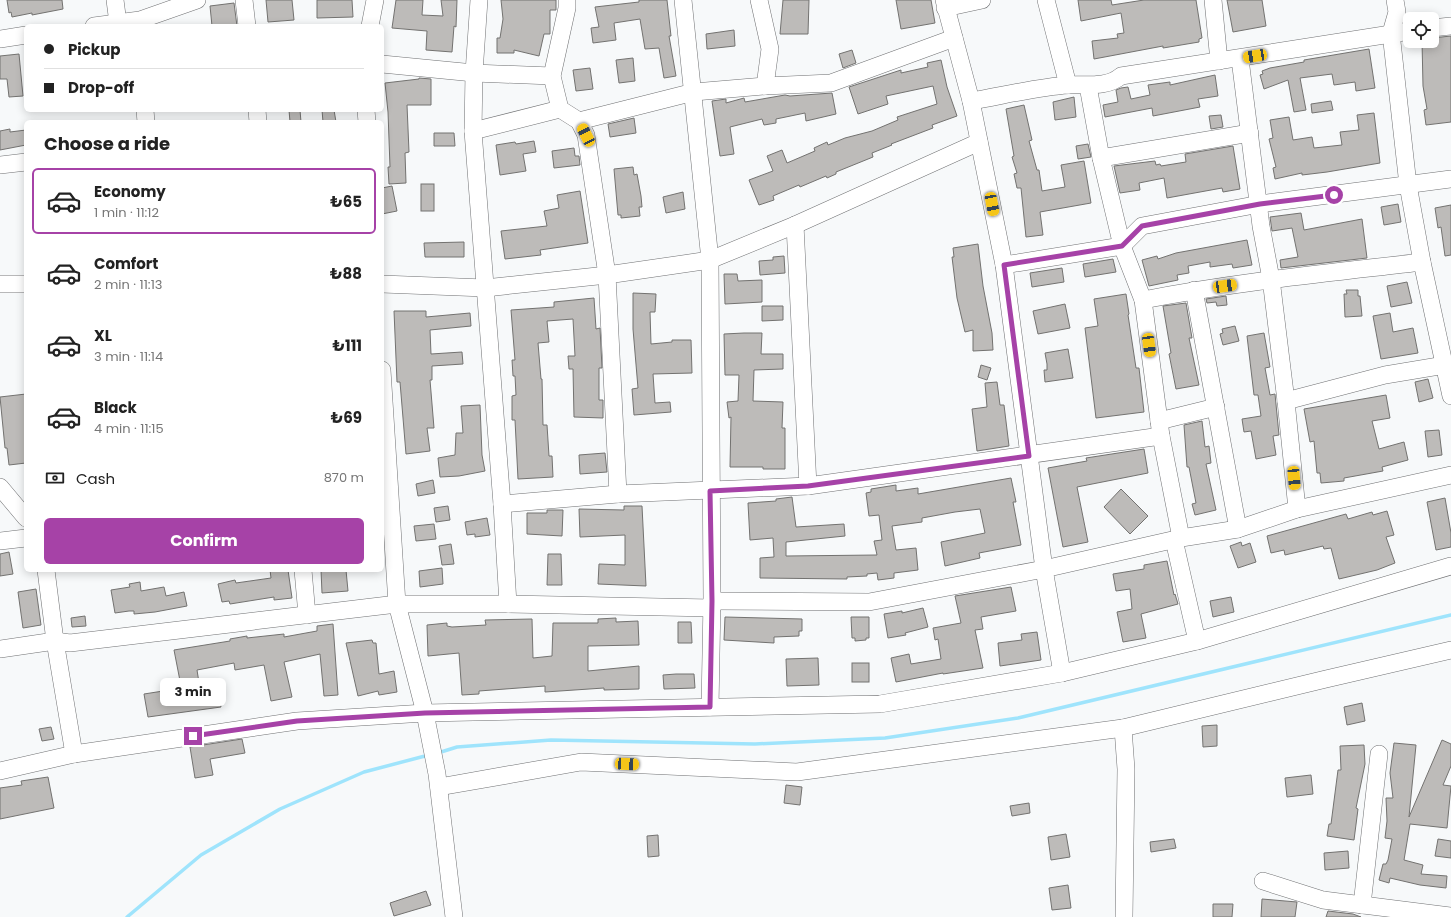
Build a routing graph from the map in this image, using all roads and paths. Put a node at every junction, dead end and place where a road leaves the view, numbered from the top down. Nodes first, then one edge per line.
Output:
1 (115, 0) edge
2 (197, 0) edge
3 (244, 0) edge
4 (376, 0) edge
5 (479, 0) edge
6 (567, 0) edge
7 (683, 0) edge
8 (760, 0) edge
9 (982, 0) edge
10 (1046, 0) edge
11 (1213, 0) edge
12 (1395, 0) edge
13 (944, 4) edge
14 (118, 23) junction
15 (140, 23) edge
16 (110, 24) edge
17 (247, 24) edge
18 (370, 24) edge
19 (1451, 26) edge
20 (1439, 27) edge
21 (1403, 32) edge
22 (1391, 33) junction
23 (24, 35) edge
24 (954, 38) junction
25 (0, 39) edge
26 (1240, 58) junction
27 (1219, 61) junction
28 (384, 64) edge
29 (474, 73) junction
30 (552, 76) junction
31 (1068, 85) junction
32 (765, 86) junction
33 (1088, 86) junction
34 (694, 92) junction
35 (971, 101) junction
36 (560, 109) junction
37 (579, 121) junction
38 (473, 131) junction
39 (1250, 133) junction
40 (979, 142) junction
41 (1101, 158) junction
42 (24, 162) edge
43 (0, 165) edge
44 (1451, 179) edge
45 (1408, 185) junction
46 (1260, 204) junction
47 (795, 225) junction
48 (1122, 246) junction
49 (710, 260) junction
50 (1422, 262) junction
51 (1004, 265) junction
52 (607, 275) junction
53 (1272, 279) junction
54 (0, 284) edge
55 (24, 284) edge
56 (384, 284) edge
57 (485, 288) junction
58 (1194, 290) junction
59 (1142, 300) junction
60 (1444, 365) junction
61 (1451, 396) edge
62 (384, 401) edge
63 (1286, 401) junction
64 (1216, 407) junction
65 (1160, 429) junction
66 (1029, 456) junction
67 (1451, 475) edge
68 (808, 486) junction
69 (0, 487) edge
70 (710, 491) junction
71 (618, 494) junction
72 (502, 504) junction
73 (1297, 509) junction
74 (24, 516) edge
75 (1238, 529) junction
76 (24, 538) edge
77 (1177, 539) junction
78 (0, 541) edge
79 (1451, 566) edge
80 (1044, 569) junction
81 (46, 572) edge
82 (303, 572) edge
83 (397, 604) junction
84 (508, 604) junction
85 (712, 604) junction
86 (307, 615) junction
87 (1197, 641) junction
88 (55, 642) junction
89 (0, 649) edge
90 (1451, 650) edge
91 (1062, 673) junction
92 (710, 707) junction
93 (425, 713) junction
94 (1123, 728) junction
95 (74, 754) junction
96 (1379, 754) dead end
97 (0, 771) edge
98 (438, 787) junction
99 (1263, 881) dead end
100 (1362, 905) junction
101 (1451, 916) edge
102 (454, 917) edge
103 (1124, 917) edge

1 - 14 street
2 - 15 street
3 - 17 street
4 - 18 street
5 - 29 street
6 - 30 street
7 - 34 street
8 - 32 street
9 - 13 street
10 - 31 street
11 - 27 street
12 - 22 street
13 - 24 street
14 - 15 street
14 - 16 street
19 - 20 street
21 - 22 street
22 - 26 street
22 - 45 street
23 - 25 street
24 - 32 street
24 - 35 street
26 - 27 street
26 - 39 street
27 - 33 street
28 - 29 street
29 - 30 street
29 - 38 street
30 - 36 street
31 - 33 street
31 - 35 street
32 - 34 street
33 - 41 street
34 - 37 street
34 - 49 street
35 - 40 street
36 - 37 street
36 - 38 street
37 - 52 street
38 - 57 street
39 - 41 street
39 - 46 street
40 - 47 street
40 - 51 street
41 - 48 street
42 - 43 street
44 - 45 street
45 - 46 street
45 - 50 street
46 - 48 street
46 - 53 street
47 - 49 street
47 - 68 street
48 - 51 street
48 - 59 street
49 - 52 street
49 - 70 street
50 - 53 street
50 - 60 street
51 - 66 street
52 - 57 street
52 - 71 street
53 - 58 street
53 - 63 street
54 - 55 street
56 - 57 street
57 - 72 street
58 - 59 street
58 - 64 street
59 - 65 street
60 - 61 street
60 - 63 street
62 - 83 street
63 - 73 street
64 - 65 street
64 - 75 street
65 - 66 street
65 - 77 street
66 - 68 street
66 - 80 street
67 - 73 street
68 - 70 street
69 - 74 street
70 - 71 street
70 - 85 street
71 - 72 street
72 - 84 street
73 - 75 street
75 - 77 street
76 - 78 street
77 - 80 street
77 - 87 street
79 - 87 street
80 - 85 street
80 - 91 street
81 - 88 street
82 - 86 street
83 - 84 street
83 - 86 street
83 - 93 street
84 - 85 street
85 - 92 street
86 - 88 street
87 - 91 street
88 - 89 street
88 - 95 street
90 - 94 street
91 - 92 street
92 - 93 street
93 - 95 street
93 - 98 street
94 - 98 street
94 - 103 street
95 - 97 street
96 - 100 street
98 - 102 street
99 - 100 street
100 - 101 street

